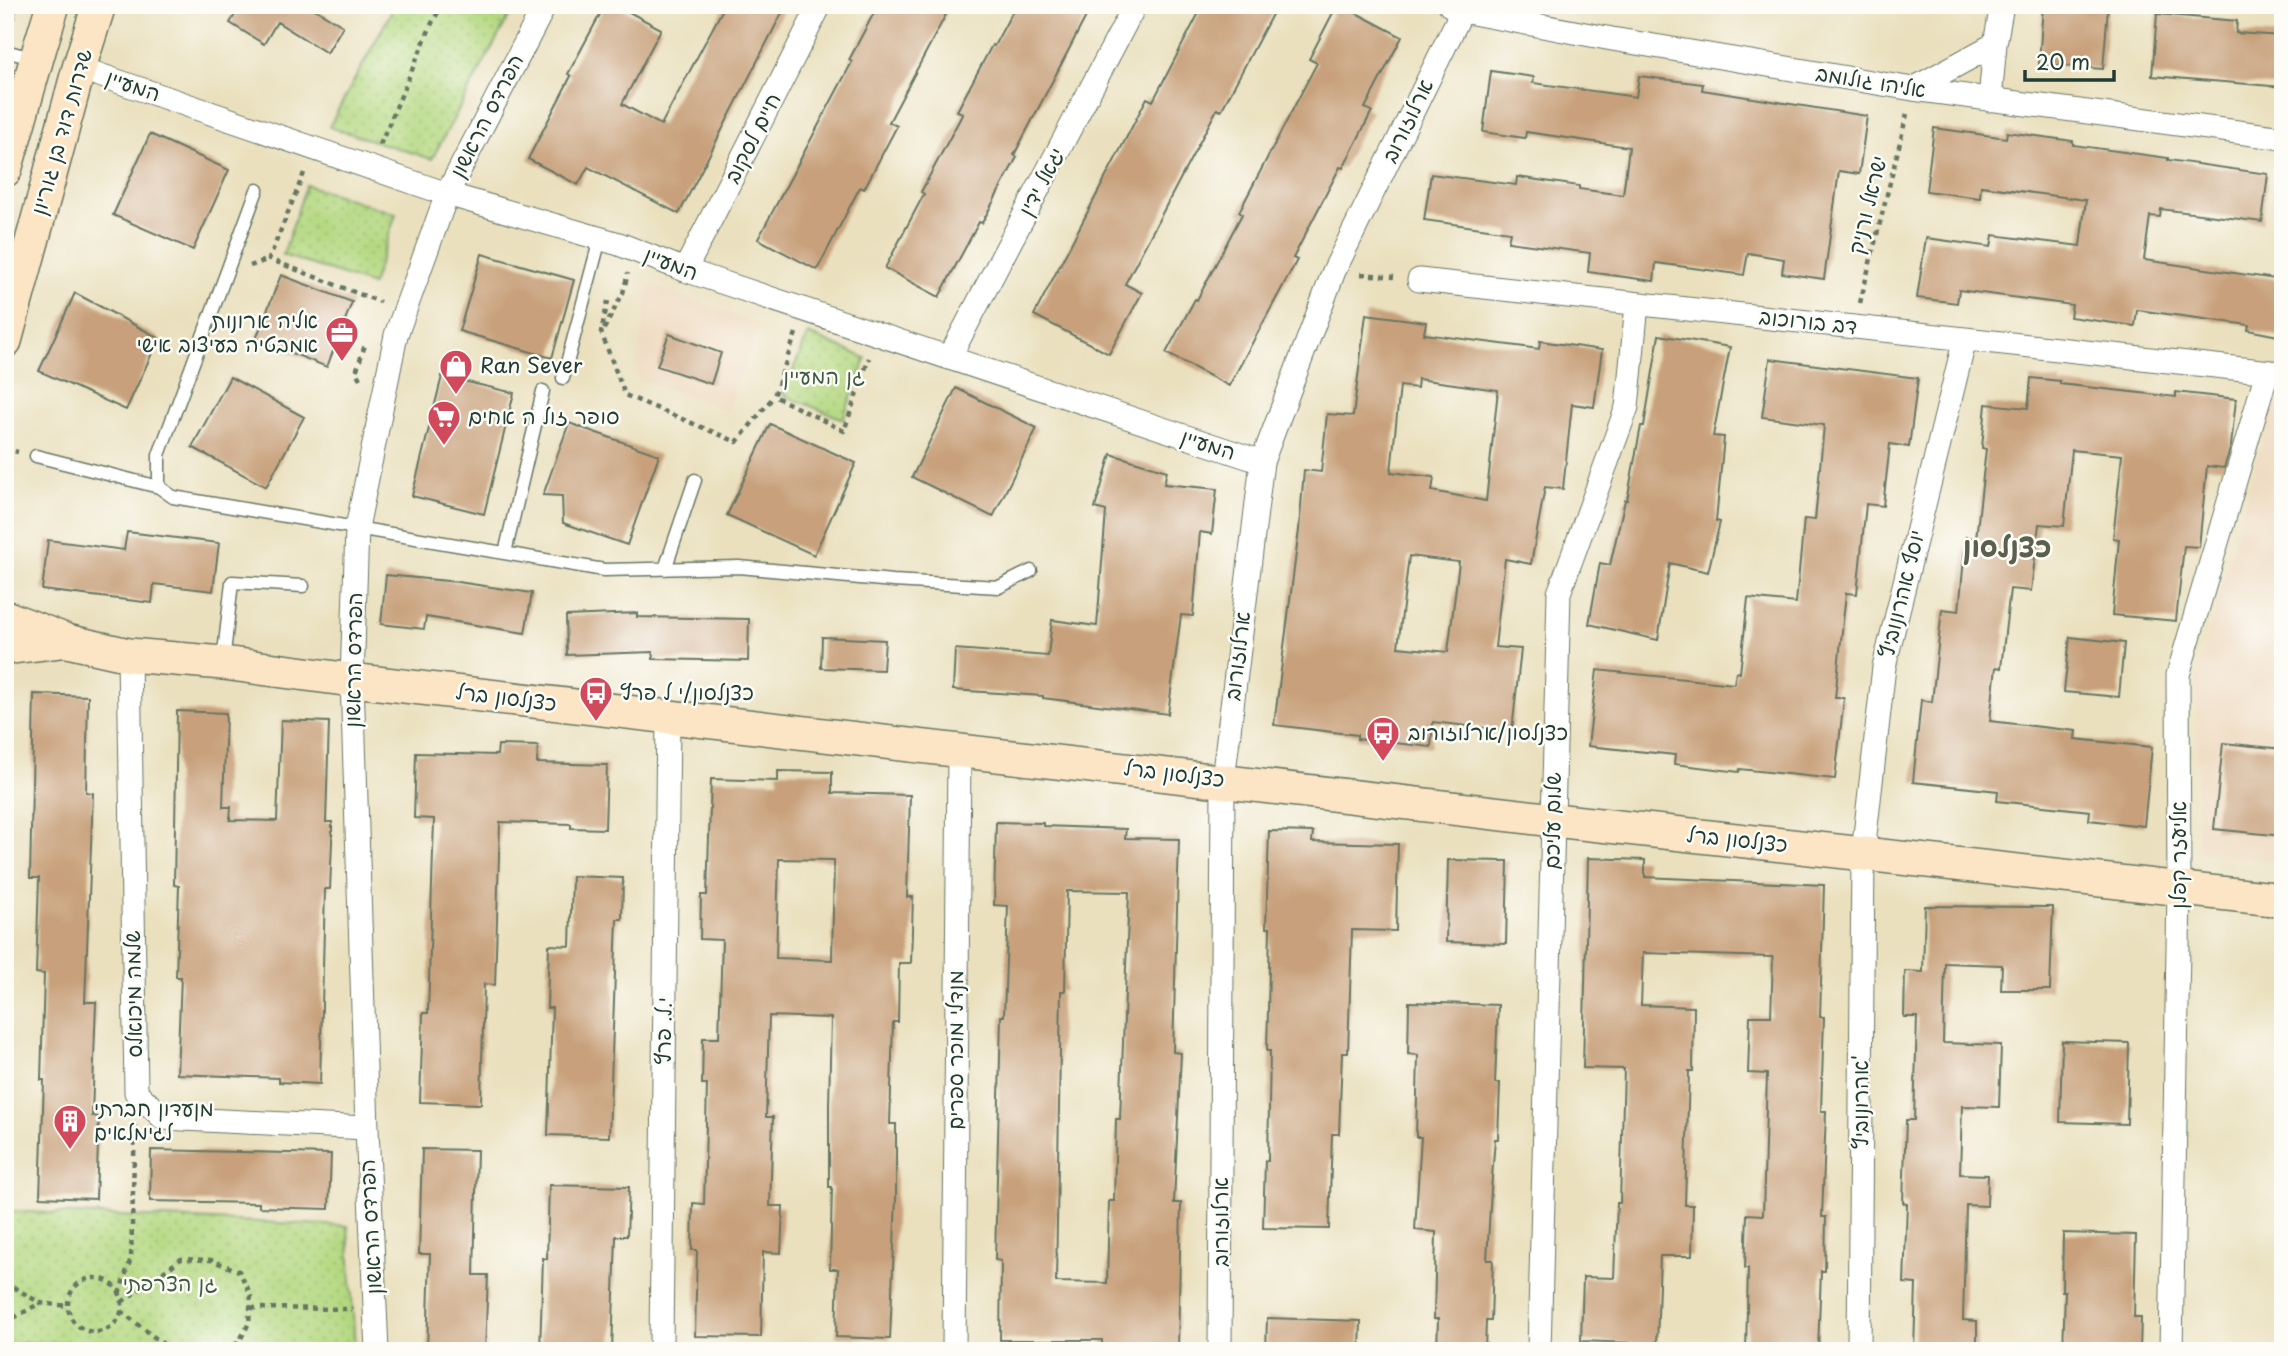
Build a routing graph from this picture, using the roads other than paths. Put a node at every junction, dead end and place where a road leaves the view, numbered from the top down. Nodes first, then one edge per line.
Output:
1 (53, 5) edge
2 (99, 5) edge
3 (545, 5) edge
4 (820, 5) edge
5 (1135, 5) edge
6 (2002, 5) edge
7 (1459, 7) edge
8 (1995, 44) junction
9 (21, 55) edge
10 (79, 68) junction
11 (1913, 89) junction
12 (1990, 100) junction
13 (2283, 138) edge
14 (5, 170) edge
15 (257, 190) dead end
16 (447, 194) junction
17 (600, 239) junction
18 (685, 270) junction
19 (1419, 280) road end
20 (1637, 304) junction
21 (1965, 339) junction
22 (5, 341) edge
23 (949, 358) junction
24 (2275, 372) edge
25 (563, 379) dead end
26 (543, 391) dead end
27 (36, 456) dead end
28 (1262, 462) junction
29 (695, 480) dead end
30 (159, 487) junction
31 (357, 528) junction
32 (505, 553) junction
33 (665, 569) junction
34 (1031, 571) dead end
35 (303, 586) dead end
36 (5, 617) edge
37 (67, 640) junction
38 (5, 648) edge
39 (130, 655) junction
40 (223, 663) junction
41 (352, 680) junction
42 (668, 717) junction
43 (959, 750) junction
44 (1223, 780) junction
45 (1554, 820) junction
46 (1863, 853) junction
47 (2179, 889) junction
48 (2283, 900) edge
49 (367, 1128) junction
50 (661, 1345) dead end
51 (377, 1351) edge
52 (954, 1351) edge
53 (1220, 1351) edge
54 (1539, 1351) edge
55 (1859, 1351) edge
56 (2171, 1351) edge

1 - 9 street, שדרות דוד בן גוריון
2 - 10 street, שדרות דוד בן גוריון
3 - 16 street, הפרדס הראשון
4 - 18 street, חיים לסקוב
5 - 23 street, יגאל ידין
6 - 8 street
7 - 11 street, אליהו גולומב
7 - 28 street, ארלוזורוב
8 - 11 street
8 - 12 street
9 - 14 street, שדרות דוד בן גוריון
10 - 16 street, המעיין
10 - 22 street, שדרות דוד בן גוריון
11 - 12 street, אליהו גולומב
12 - 13 street, אליהו גולומב
15 - 30 lane
16 - 17 street, המעיין
16 - 31 street, הפרדס הראשון
17 - 18 street, המעיין
17 - 25 lane
18 - 23 street, המעיין
19 - 20 street, דב בורוכוב
20 - 21 street, דב בורוכוב
20 - 45 street, שלום עליכם
21 - 24 street, דב בורוכוב
21 - 46 street, יוסף אהרונוביץ
23 - 28 street, המעיין
24 - 47 street, אליעזר קפלן
26 - 32 lane
27 - 30 lane
28 - 44 street, ארלוזורוב
29 - 33 lane
30 - 31 lane
31 - 32 lane
31 - 41 street, הפרדס הראשון
32 - 33 lane
33 - 34 lane
35 - 40 lane
36 - 37 street, כצנלסון ברל
37 - 38 street, כצנלסון ברל
37 - 39 street, כצנלסון ברל
39 - 40 street, כצנלסון ברל
39 - 49 street, שלמה מיכואלס
40 - 41 street, כצנלסון ברל
41 - 42 street, כצנלסון ברל
41 - 49 street, הפרדס הראשון
42 - 43 street, כצנלסון ברל
42 - 50 street, י.ל. פרץ
43 - 44 street, כצנלסון ברל
43 - 52 street, מנדלי מוכר ספרים
44 - 45 street, כצנלסון ברל
44 - 53 street, ארלוזורוב
45 - 46 street, כצנלסון ברל
45 - 54 street, שלום עליכם
46 - 47 street, כצנלסון ברל
46 - 55 street, אהרונוביץ'
47 - 48 street, כצנלסון ברל
47 - 56 street, אליעזר קפלן
49 - 51 street, הפרדס הראשון

